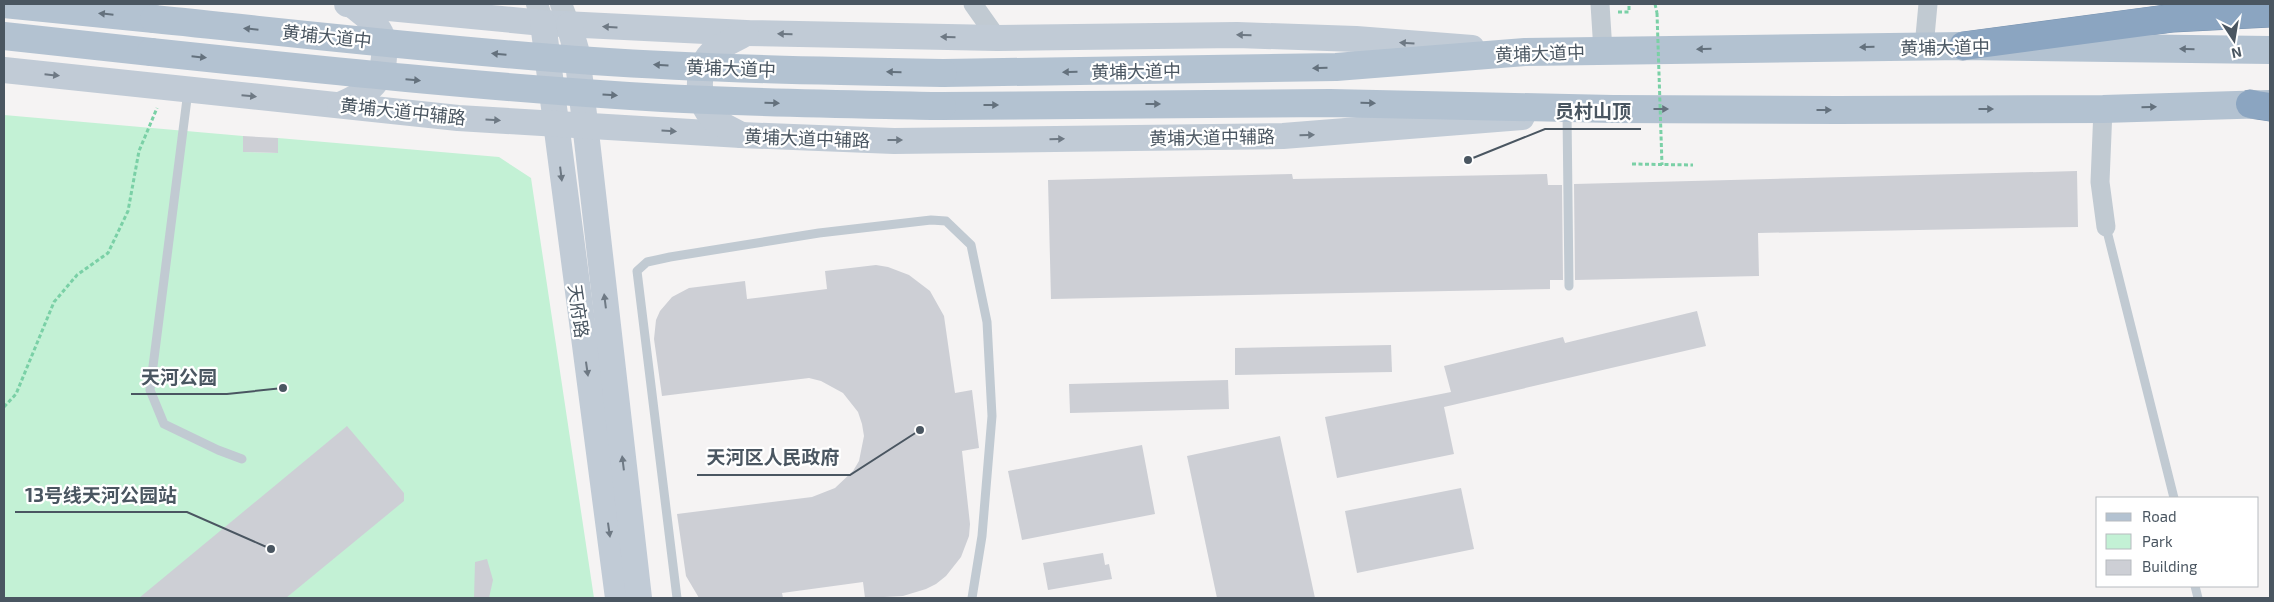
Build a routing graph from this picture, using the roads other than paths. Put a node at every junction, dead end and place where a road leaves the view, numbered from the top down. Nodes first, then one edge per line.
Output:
1 (4, 4) edge
2 (347, 4) edge
3 (351, 4) edge
4 (973, 4) edge
5 (1600, 4) edge
6 (1928, 4) edge
7 (2175, 5) edge
8 (422, 7) edge
9 (540, 13) edge
10 (2270, 13) edge
11 (565, 14) edge
12 (2118, 26) junction
13 (746, 33) junction
14 (4, 36) edge
15 (997, 38) junction
16 (1963, 46) junction
17 (1924, 47) junction
18 (2270, 50) edge
19 (1603, 51) junction
20 (1525, 52) junction
21 (4, 70) edge
22 (177, 89) junction
23 (340, 105) junction
24 (2265, 107) edge
25 (1613, 109) junction
26 (2103, 109) junction
27 (1567, 113) junction
28 (556, 125) junction
29 (585, 127) junction
30 (741, 135) junction
31 (2106, 227) joint
32 (1569, 286) dead end
33 (242, 459) dead end
34 (2174, 497) edge
35 (618, 598) edge
36 (639, 598) edge
37 (677, 598) edge
38 (972, 598) edge

20 -> 1 main road, 黄埔大道中, bridge
2 - 3 main road
3 - 8 main road
3 - 23 main road
4 - 15 street
5 - 19 street
6 - 17 street
7 - 12 main road
8 - 9 main road
9 - 11 main road
9 - 28 main road, 天府路
10 - 12 highway
13 -> 11 main road
11 - 29 main road, 天府路
12 - 16 highway
15 -> 13 main road
13 - 30 main road
14 -> 25 main road, 黄埔大道中, bridge
20 -> 15 main road
16 - 17 main road, 黄埔大道中
18 -> 16 main road, 黄埔大道中
17 -> 19 main road, 黄埔大道中
19 - 20 main road, 黄埔大道中
21 -> 22 main road, 黄埔大道中辅路
22 -> 23 main road, 黄埔大道中辅路
22 - 33 lane
23 -> 28 main road, 黄埔大道中辅路
26 -> 24 main road, 黄埔大道中
25 -> 26 main road, 黄埔大道中
25 - 27 main road, 黄埔大道中辅路
26 - 31 street
30 -> 27 main road, 黄埔大道中辅路
27 - 32 lane
28 - 29 main road, 黄埔大道中辅路
28 -> 35 main road, 天府路
29 -> 30 main road, 黄埔大道中辅路
36 -> 29 main road, 天府路
31 - 34 lane
37 - 38 lane

